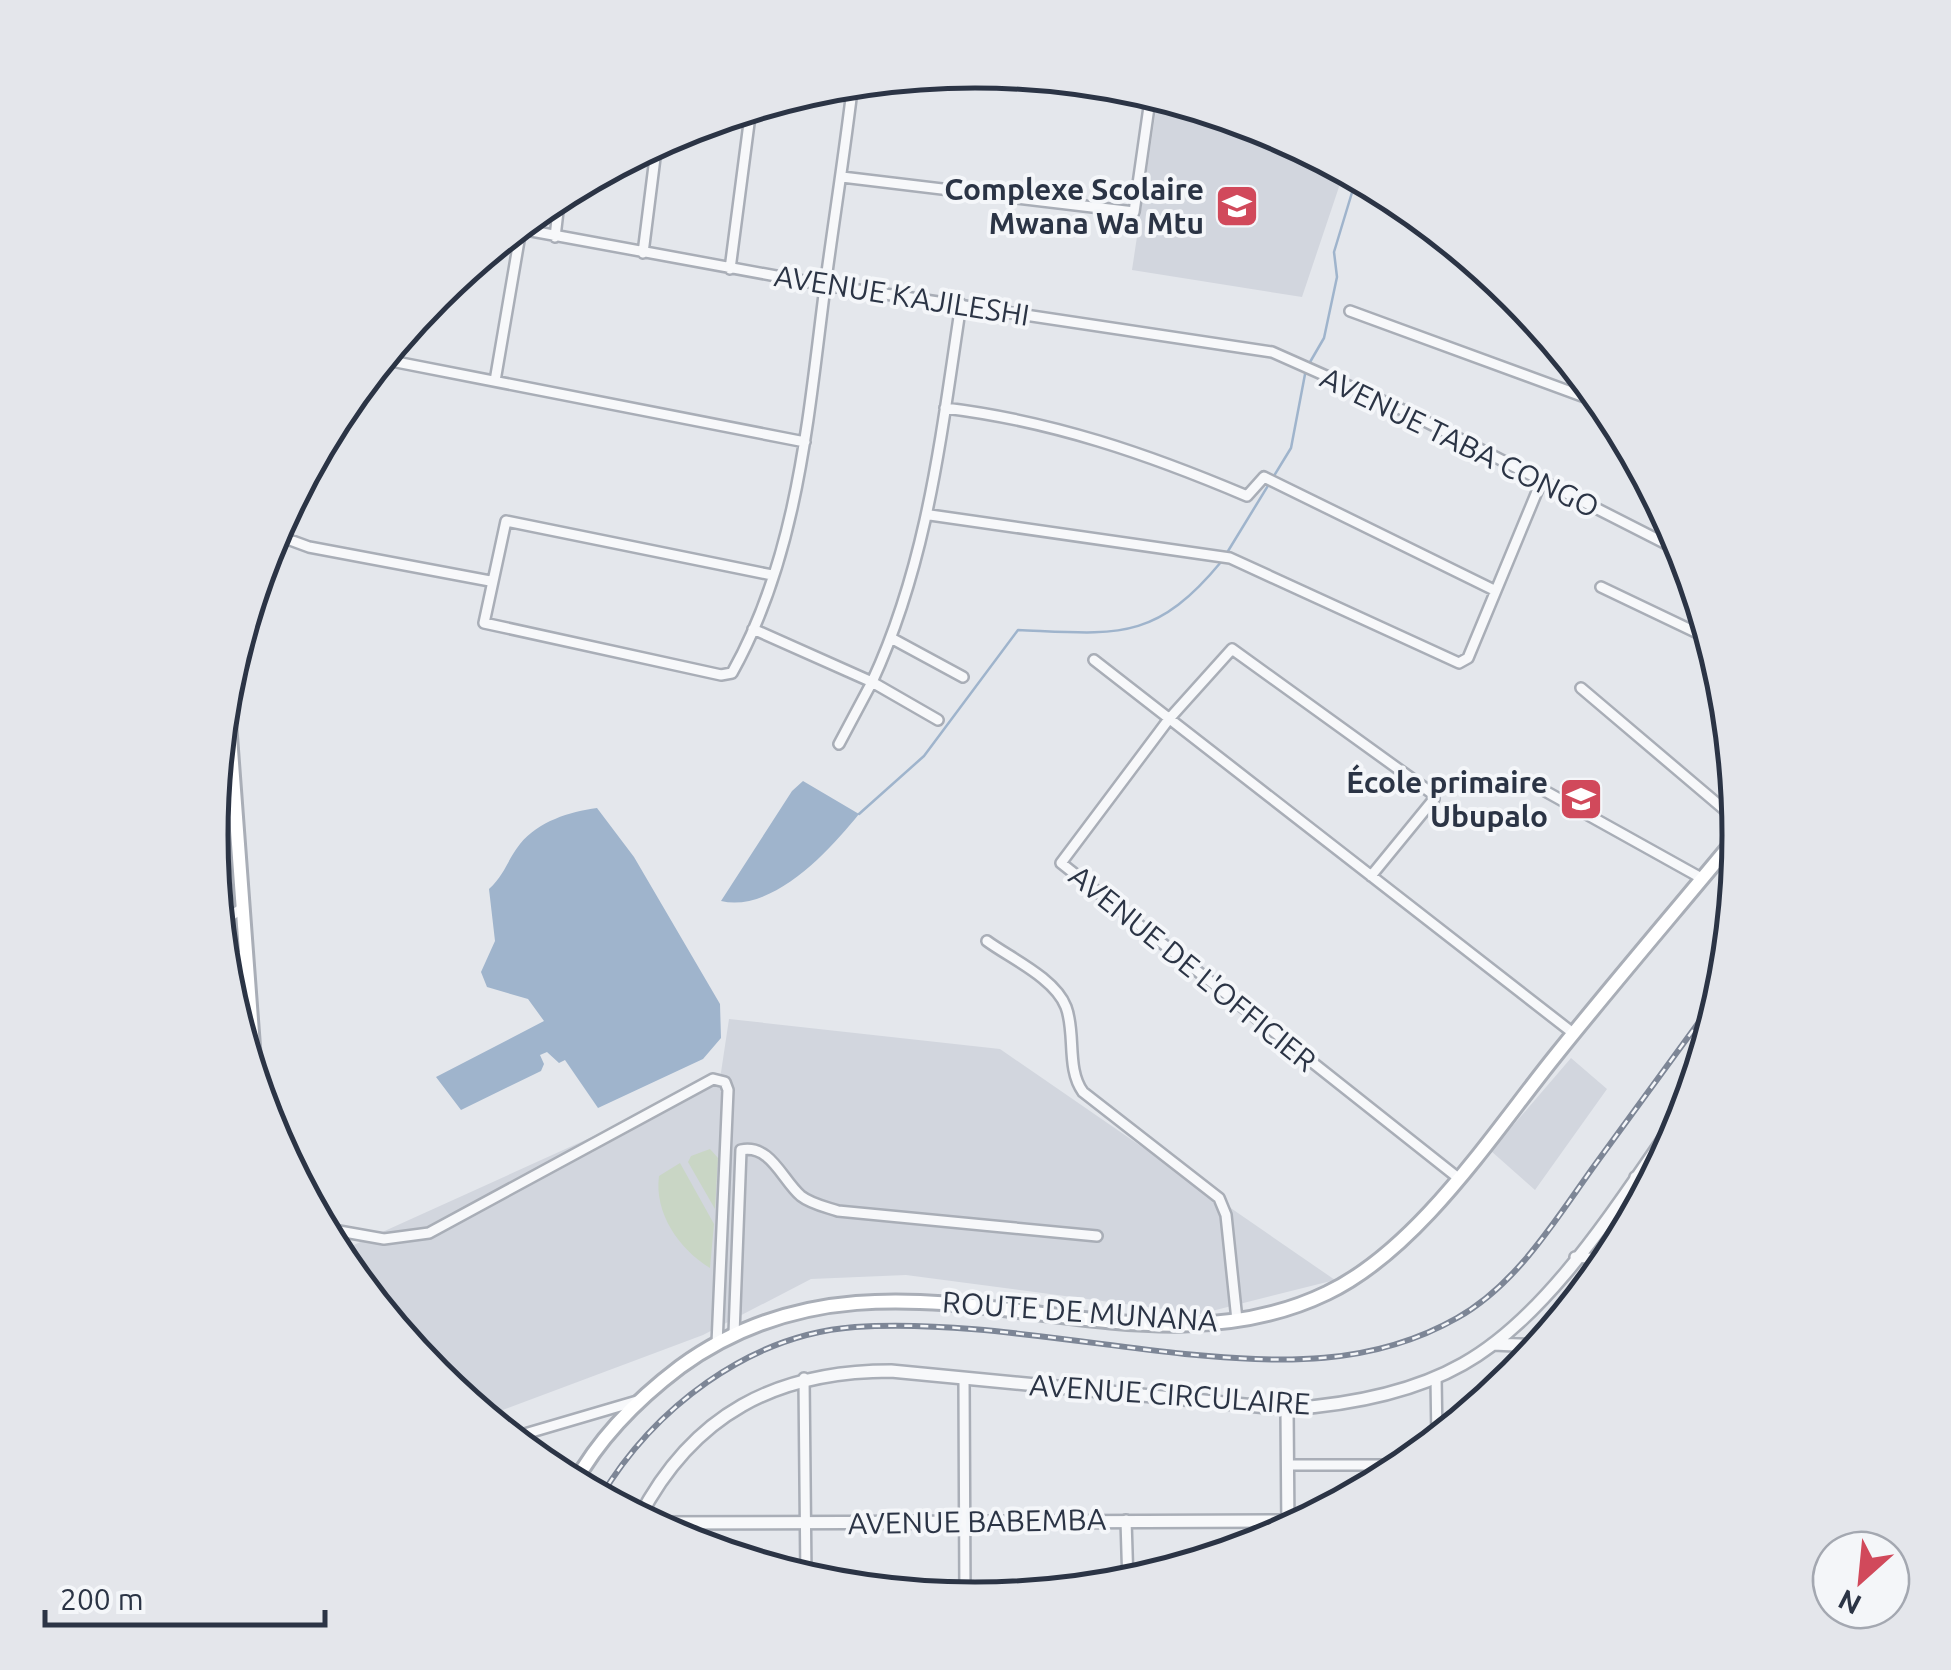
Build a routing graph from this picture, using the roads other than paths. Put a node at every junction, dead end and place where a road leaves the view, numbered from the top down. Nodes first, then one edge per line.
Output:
1 (851, 98) edge
2 (1153, 109) edge
3 (749, 123) edge
4 (654, 161) edge
5 (842, 176) junction
6 (557, 215) edge
7 (534, 232) edge
8 (554, 236) junction
9 (515, 246) edge
10 (643, 254) junction
11 (730, 269) junction
12 (825, 285) junction
13 (962, 304) junction
14 (1350, 311) dead end
15 (1288, 358) joint
16 (397, 362) edge
17 (496, 381) junction
18 (1580, 396) edge
19 (945, 408) junction
20 (805, 442) junction
21 (1540, 482) junction
22 (930, 515) junction
23 (289, 539) edge
24 (1663, 543) edge
25 (772, 575) junction
26 (490, 580) junction
27 (1602, 587) dead end
28 (1494, 590) junction
29 (752, 629) junction
30 (1695, 632) edge
31 (890, 638) junction
32 (1094, 660) dead end
33 (963, 677) dead end
34 (872, 682) junction
35 (1581, 688) dead end
36 (1170, 719) junction
37 (938, 720) dead end
38 (839, 744) dead end
39 (232, 767) edge
40 (1536, 786) dead end
41 (1722, 807) edge
42 (1722, 855) edge
43 (1371, 876) junction
44 (1703, 878) junction
45 (241, 910) junction
46 (233, 915) edge
47 (987, 941) dead end
48 (238, 957) edge
49 (246, 961) junction
50 (250, 1017) edge
51 (1574, 1034) junction
52 (1652, 1153) edge
53 (1635, 1176) junction
54 (1641, 1176) edge
55 (1458, 1177) junction
56 (342, 1232) edge
57 (1098, 1236) dead end
58 (1576, 1257) junction
59 (1591, 1258) edge
60 (1236, 1320) junction
61 (734, 1334) junction
62 (717, 1344) junction
63 (1493, 1344) junction
64 (1522, 1345) edge
65 (1436, 1377) junction
66 (804, 1378) junction
67 (964, 1378) junction
68 (640, 1401) junction
69 (1288, 1409) junction
70 (1436, 1424) edge
71 (527, 1433) edge
72 (1287, 1465) junction
73 (1378, 1465) edge
74 (583, 1470) edge
75 (645, 1505) edge
76 (1288, 1514) edge
77 (1126, 1520) junction
78 (964, 1522) junction
79 (683, 1523) edge
80 (806, 1523) junction
81 (1264, 1525) edge
82 (806, 1562) edge
83 (1127, 1567) edge
84 (965, 1582) edge

1 - 5 street
2 - 5 street
3 - 11 street
4 - 10 street
5 - 12 street
6 - 8 street
7 - 8 street, AVENUE KAJILESHI
8 - 10 street, AVENUE KAJILESHI
9 - 17 street
10 - 11 street, AVENUE KAJILESHI
11 - 12 street, AVENUE KAJILESHI
12 - 13 street, AVENUE KAJILESHI
12 - 20 street
13 - 15 street, AVENUE KAJILESHI
13 - 19 street
14 - 18 street
15 - 21 street, AVENUE TABA CONGO
16 - 17 street
17 - 20 street
19 - 22 street
19 - 28 street
20 - 25 street
21 - 24 street, AVENUE TABA CONGO
21 - 28 street
22 - 28 street
22 - 31 street
23 - 26 street
25 - 26 street
25 - 29 street
26 - 29 street
27 - 30 street
29 - 34 street
31 - 33 street
31 - 34 street
32 - 36 street
34 - 37 street
34 - 38 street
35 - 41 street
36 - 43 street
36 - 43 street, AVENUE DE L'OFFICIER
36 - 55 street, AVENUE DE L'OFFICIER
39 - 45 main road
40 - 44 street
42 - 44 main road, ROUTE DE MUNANA
43 - 51 street
44 - 51 main road, ROUTE DE MUNANA
45 - 46 street
45 - 49 main road
47 - 60 street
48 - 49 street
49 - 50 main road
51 - 55 main road, ROUTE DE MUNANA
52 - 53 street, AVENUE CIRCULAIRE
53 - 54 street
53 - 58 street, AVENUE CIRCULAIRE
55 - 60 main road, ROUTE DE MUNANA
56 - 62 street
57 - 61 street
58 - 59 street
58 - 63 street, AVENUE CIRCULAIRE
60 - 61 main road, ROUTE DE MUNANA
61 - 62 main road, ROUTE DE MUNANA
62 - 68 main road, ROUTE DE MUNANA
63 - 64 street
63 - 65 street, AVENUE CIRCULAIRE
65 - 69 street, AVENUE CIRCULAIRE
65 - 70 street
66 - 67 street, AVENUE CIRCULAIRE
66 - 75 street, AVENUE CIRCULAIRE
66 - 80 street
67 - 69 street, AVENUE CIRCULAIRE
67 - 78 street
68 - 71 street
68 - 74 main road, ROUTE DE MUNANA
69 - 72 street
72 - 73 street
72 - 76 street
77 - 78 street, AVENUE BABEMBA
77 - 81 street, AVENUE BABEMBA
77 - 83 street
78 - 80 street, AVENUE BABEMBA
78 - 84 street
79 - 80 street, AVENUE BABEMBA
80 - 82 street

